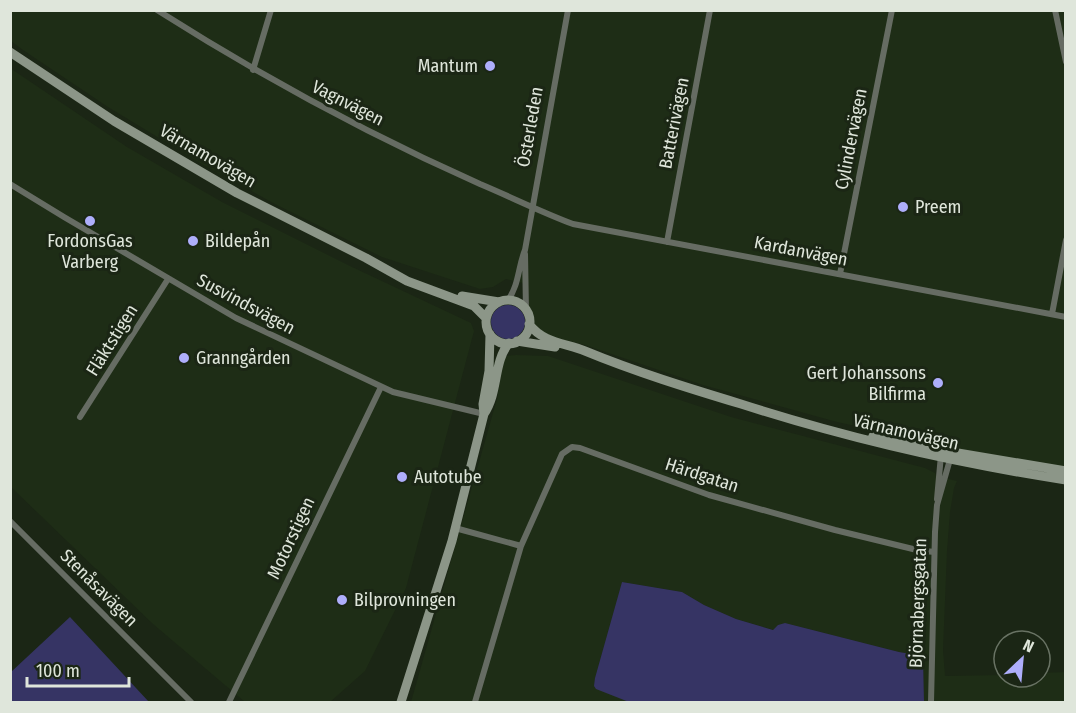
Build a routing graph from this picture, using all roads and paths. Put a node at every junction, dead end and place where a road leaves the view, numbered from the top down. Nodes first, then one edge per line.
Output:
1 (157, 10) edge
2 (271, 10) edge
3 (568, 10) edge
4 (710, 10) edge
5 (892, 10) edge
6 (1055, 10) edge
7 (10, 52) edge
8 (1065, 62) edge
9 (254, 70) junction
10 (10, 184) edge
11 (533, 207) junction
12 (1065, 240) edge
13 (667, 242) junction
14 (525, 250) junction
15 (398, 274) junction
16 (840, 274) junction
17 (168, 279) junction
18 (504, 301) junction
19 (526, 310) junction
20 (1052, 314) junction
21 (1065, 317) edge
22 (486, 318) junction
23 (529, 324) junction
24 (490, 334) junction
25 (513, 342) junction
26 (612, 363) junction
27 (381, 387) junction
28 (484, 414) junction
29 (80, 417) dead end
30 (946, 455) junction
31 (1065, 471) edge
32 (1065, 480) edge
33 (10, 521) edge
34 (455, 528) junction
35 (521, 546) junction
36 (934, 552) junction
37 (191, 702) edge
38 (229, 702) edge
39 (401, 702) edge
40 (475, 702) edge
41 (931, 702) edge

1 - 9 street, Vagnvägen
2 - 9 street
3 - 11 street, Österleden
4 - 13 street, Batterivägen
5 - 16 street, Cylindervägen
6 - 8 street
7 - 15 main road, Värnamovägen
9 - 11 street, Vagnvägen
10 - 17 street, Susvindsvägen
11 - 13 street, Kardanvägen
11 - 14 street, Österleden
12 - 20 street
13 - 16 street, Kardanvägen
14 - 18 street, Österleden
14 - 19 street, Österleden
15 - 18 main road, Värnamovägen
15 - 22 main road, Värnamovägen
16 - 20 street, Kardanvägen
17 - 27 street, Susvindsvägen
17 - 29 street, Fläktstigen
18 - 19 main road, Värnamovägen
18 - 22 main road
19 - 23 main road
20 - 21 street, Kardanvägen
22 - 24 main road
23 - 25 main road
23 - 26 main road, Värnamovägen
24 - 25 main road, Värnamovägen
24 - 28 main road
25 - 26 main road, Värnamovägen
25 - 28 main road
26 - 30 main road, Värnamovägen
27 - 28 street, Susvindsvägen
27 - 38 street, Motorstigen
28 - 34 main road
30 - 31 main road, Värnamovägen
30 - 32 main road, Värnamovägen
30 - 36 street, Björnabergsgatan
33 - 37 street, Stenåsavägen
34 - 35 street
34 - 39 main road
35 - 36 street, Härdgatan
35 - 40 street, Härdgatan
36 - 41 street, Björnabergsgatan

